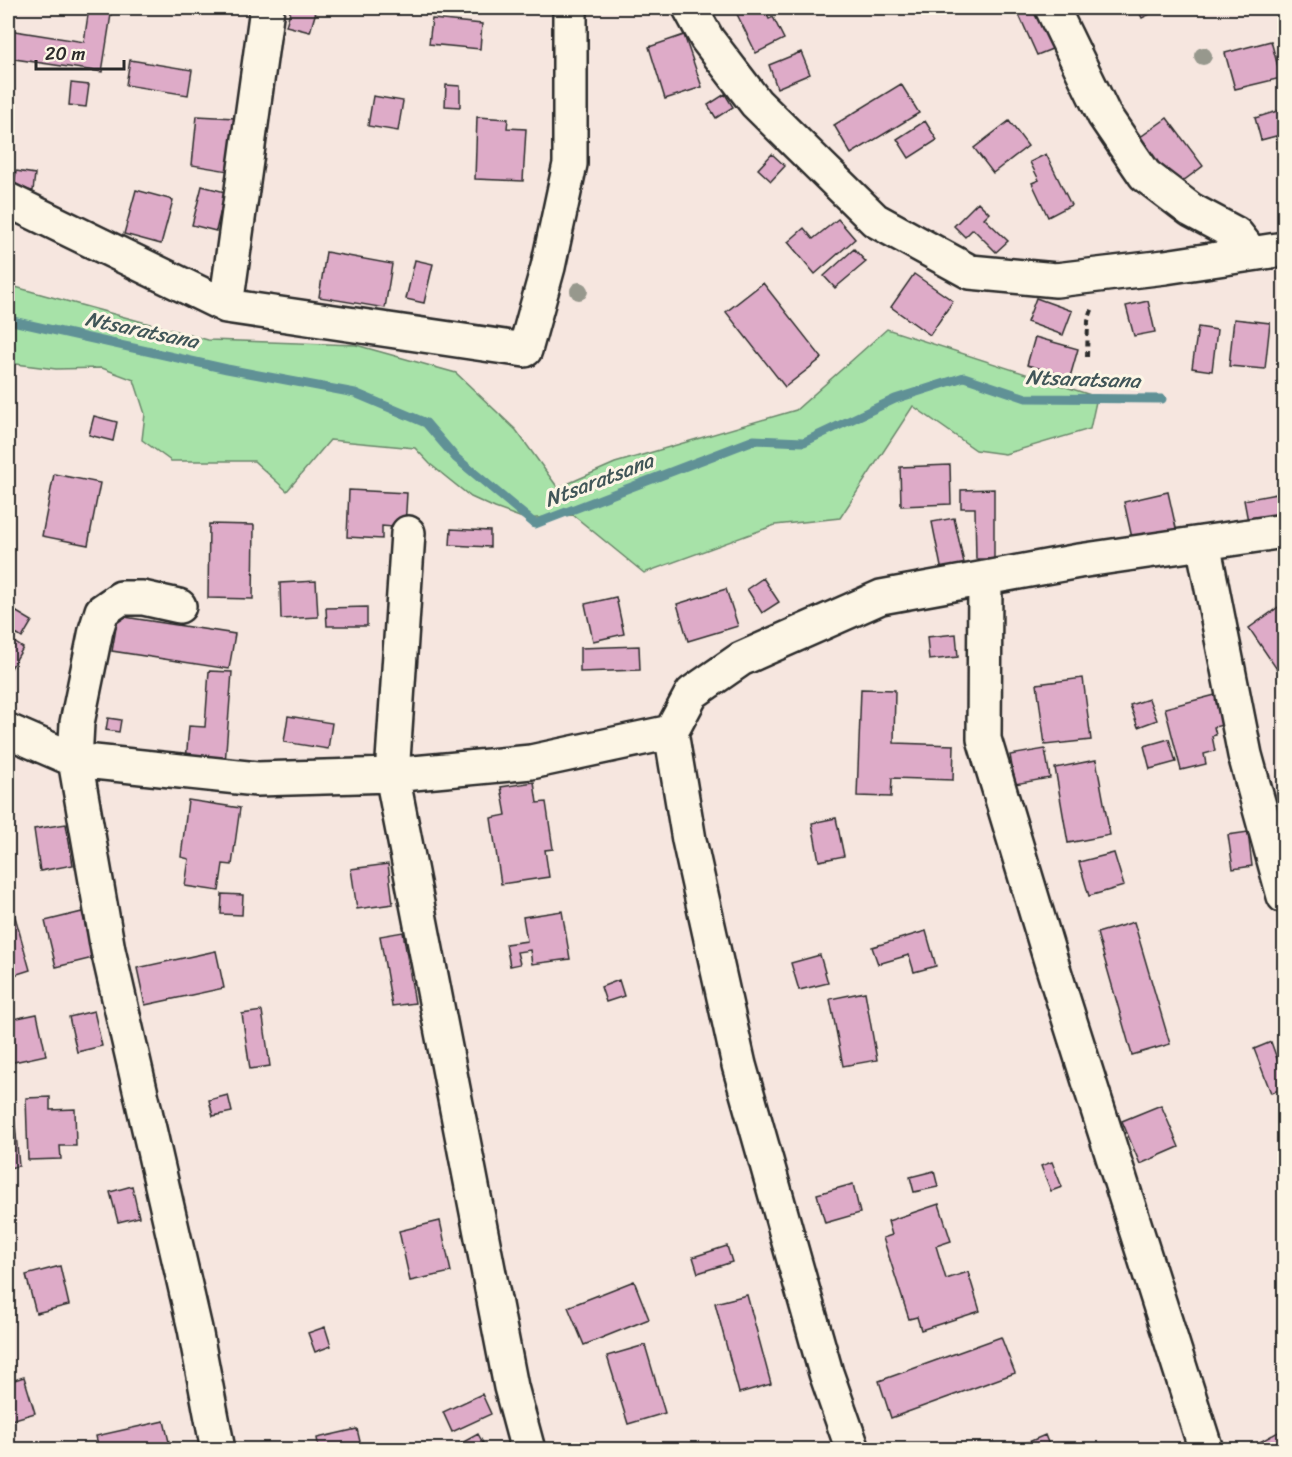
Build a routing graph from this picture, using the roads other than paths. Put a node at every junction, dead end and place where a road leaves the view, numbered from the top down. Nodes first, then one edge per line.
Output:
1 (267, 8) edge
2 (570, 8) edge
3 (690, 8) edge
4 (1052, 8) edge
5 (8, 201) edge
6 (1284, 249) edge
7 (1251, 253) junction
8 (226, 306) junction
9 (1284, 531) edge
10 (408, 533) dead end
11 (1203, 543) junction
12 (985, 578) junction
13 (179, 606) dead end
14 (8, 731) edge
15 (670, 732) junction
16 (75, 760) junction
17 (392, 775) junction
18 (1284, 896) edge
19 (218, 1449) edge
20 (528, 1449) edge
21 (853, 1449) edge
22 (1206, 1449) edge

1 - 8 street
2 - 8 street
3 - 7 street
4 - 7 street
5 - 8 street
6 - 7 street
9 - 11 street
10 - 17 street
11 - 12 street
11 - 18 street
12 - 15 street
12 - 22 street
13 - 16 street
14 - 16 street
15 - 17 street
15 - 21 street
16 - 17 street
16 - 19 street
17 - 20 street

